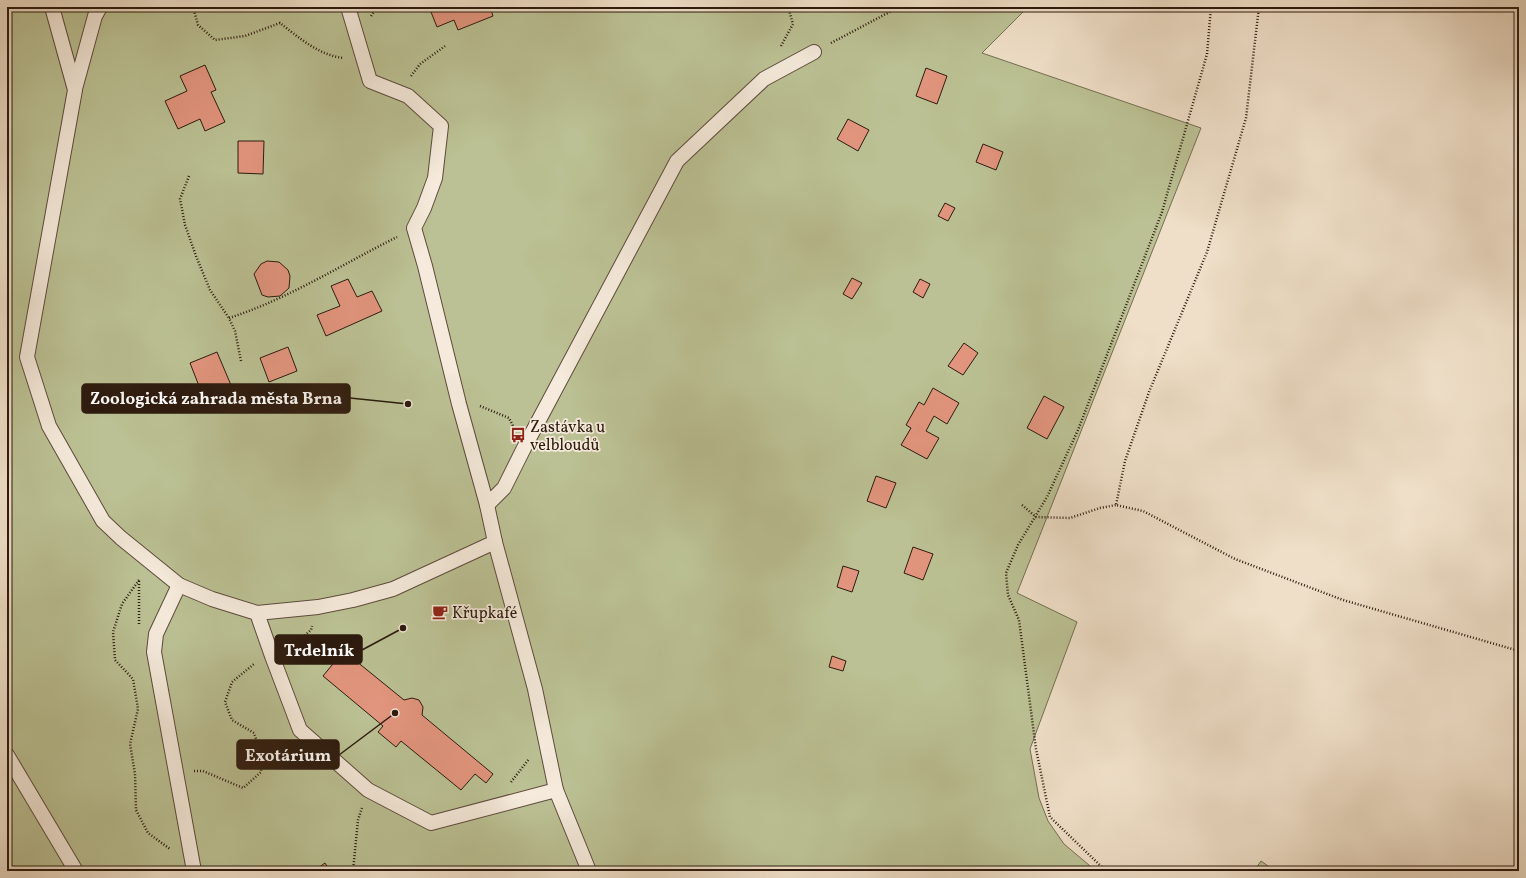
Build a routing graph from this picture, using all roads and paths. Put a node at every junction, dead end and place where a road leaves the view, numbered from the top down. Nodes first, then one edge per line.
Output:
1 (52, 7) edge
2 (100, 7) edge
3 (193, 7) edge
4 (348, 7) edge
5 (788, 7) edge
6 (899, 7) edge
7 (1211, 7) edge
8 (1259, 7) edge
9 (445, 46) dead end
10 (779, 51) dead end
11 (814, 52) joint
12 (364, 61) junction
13 (75, 90) junction
14 (408, 96) junction
15 (189, 176) dead end
16 (414, 228) junction
17 (229, 318) junction
18 (241, 361) dead end
19 (459, 404) junction
20 (524, 448) junction
21 (487, 505) junction
22 (1022, 505) dead end
23 (1116, 505) junction
24 (1036, 517) junction
25 (495, 542) junction
26 (139, 580) dead end
27 (179, 585) junction
28 (318, 607) junction
29 (257, 613) junction
30 (1519, 651) edge
31 (272, 656) junction
32 (546, 738) junction
33 (7, 755) edge
34 (175, 770) junction
35 (510, 782) dead end
36 (368, 790) junction
37 (556, 790) junction
38 (191, 853) junction
39 (76, 871) edge
40 (194, 871) edge
41 (353, 871) edge
42 (590, 871) edge
43 (1106, 871) edge

1 - 13 lane
2 - 13 lane
3 - 12 path
4 - 12 lane
5 - 10 path
6 - 11 path
7 - 24 path
8 - 23 path
9 - 14 path
11 - 20 lane
12 - 14 lane
13 - 27 lane
14 - 16 lane
15 - 17 path
16 - 17 path
16 - 19 lane
17 - 18 path
19 - 20 path
19 - 21 lane
20 - 21 lane
21 - 25 lane
22 - 24 path
23 - 24 path
23 - 30 path
24 - 43 path
25 - 28 lane
25 - 32 lane
26 - 38 path
27 - 29 lane
27 - 34 lane
28 - 29 lane
28 - 31 path
29 - 31 lane
31 - 34 path
31 - 36 lane
32 - 35 path
32 - 37 lane
33 - 39 lane
34 - 38 lane
36 - 37 lane
36 - 41 path
37 - 42 lane
38 - 40 lane

